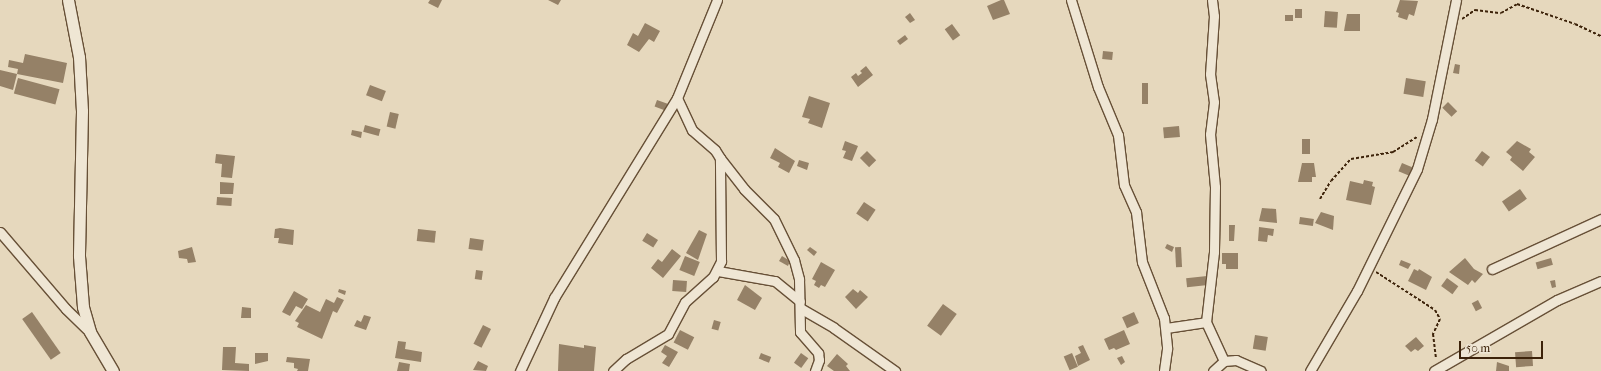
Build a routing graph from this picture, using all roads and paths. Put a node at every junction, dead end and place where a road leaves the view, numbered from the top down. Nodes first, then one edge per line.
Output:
1 (68, 0) edge
2 (717, 0) edge
3 (1071, 0) edge
4 (1212, 0) edge
5 (1456, 0) edge
6 (1451, 28) junction
7 (1601, 36) edge
8 (677, 98) junction
9 (1427, 134) junction
10 (720, 158) junction
11 (1320, 199) dead end
12 (1601, 219) edge
13 (0, 232) edge
14 (1368, 267) junction
15 (1492, 269) dead end
16 (718, 271) junction
17 (1601, 281) edge
18 (800, 304) junction
19 (1206, 322) junction
20 (1166, 328) junction
21 (90, 332) junction
22 (1224, 361) junction
23 (1436, 370) edge
24 (113, 371) edge
25 (520, 371) edge
26 (613, 371) edge
27 (815, 371) edge
28 (895, 371) edge
29 (1164, 371) edge
30 (1213, 371) edge
31 (1261, 371) edge
32 (1310, 371) edge

1 - 21 street
2 - 8 street
3 - 20 street
4 - 19 street
5 - 6 street
6 - 7 path
6 - 9 street
8 - 10 street
8 - 25 street
9 - 11 path
9 - 14 street
10 - 16 street
10 - 18 street
12 - 15 street
13 - 21 street
14 - 23 path
14 - 32 street
16 - 18 street
16 - 26 street
17 - 23 street
18 - 27 street
18 - 28 street
19 - 20 street
19 - 22 street
20 - 29 street
21 - 24 street
22 - 30 street
22 - 31 street

